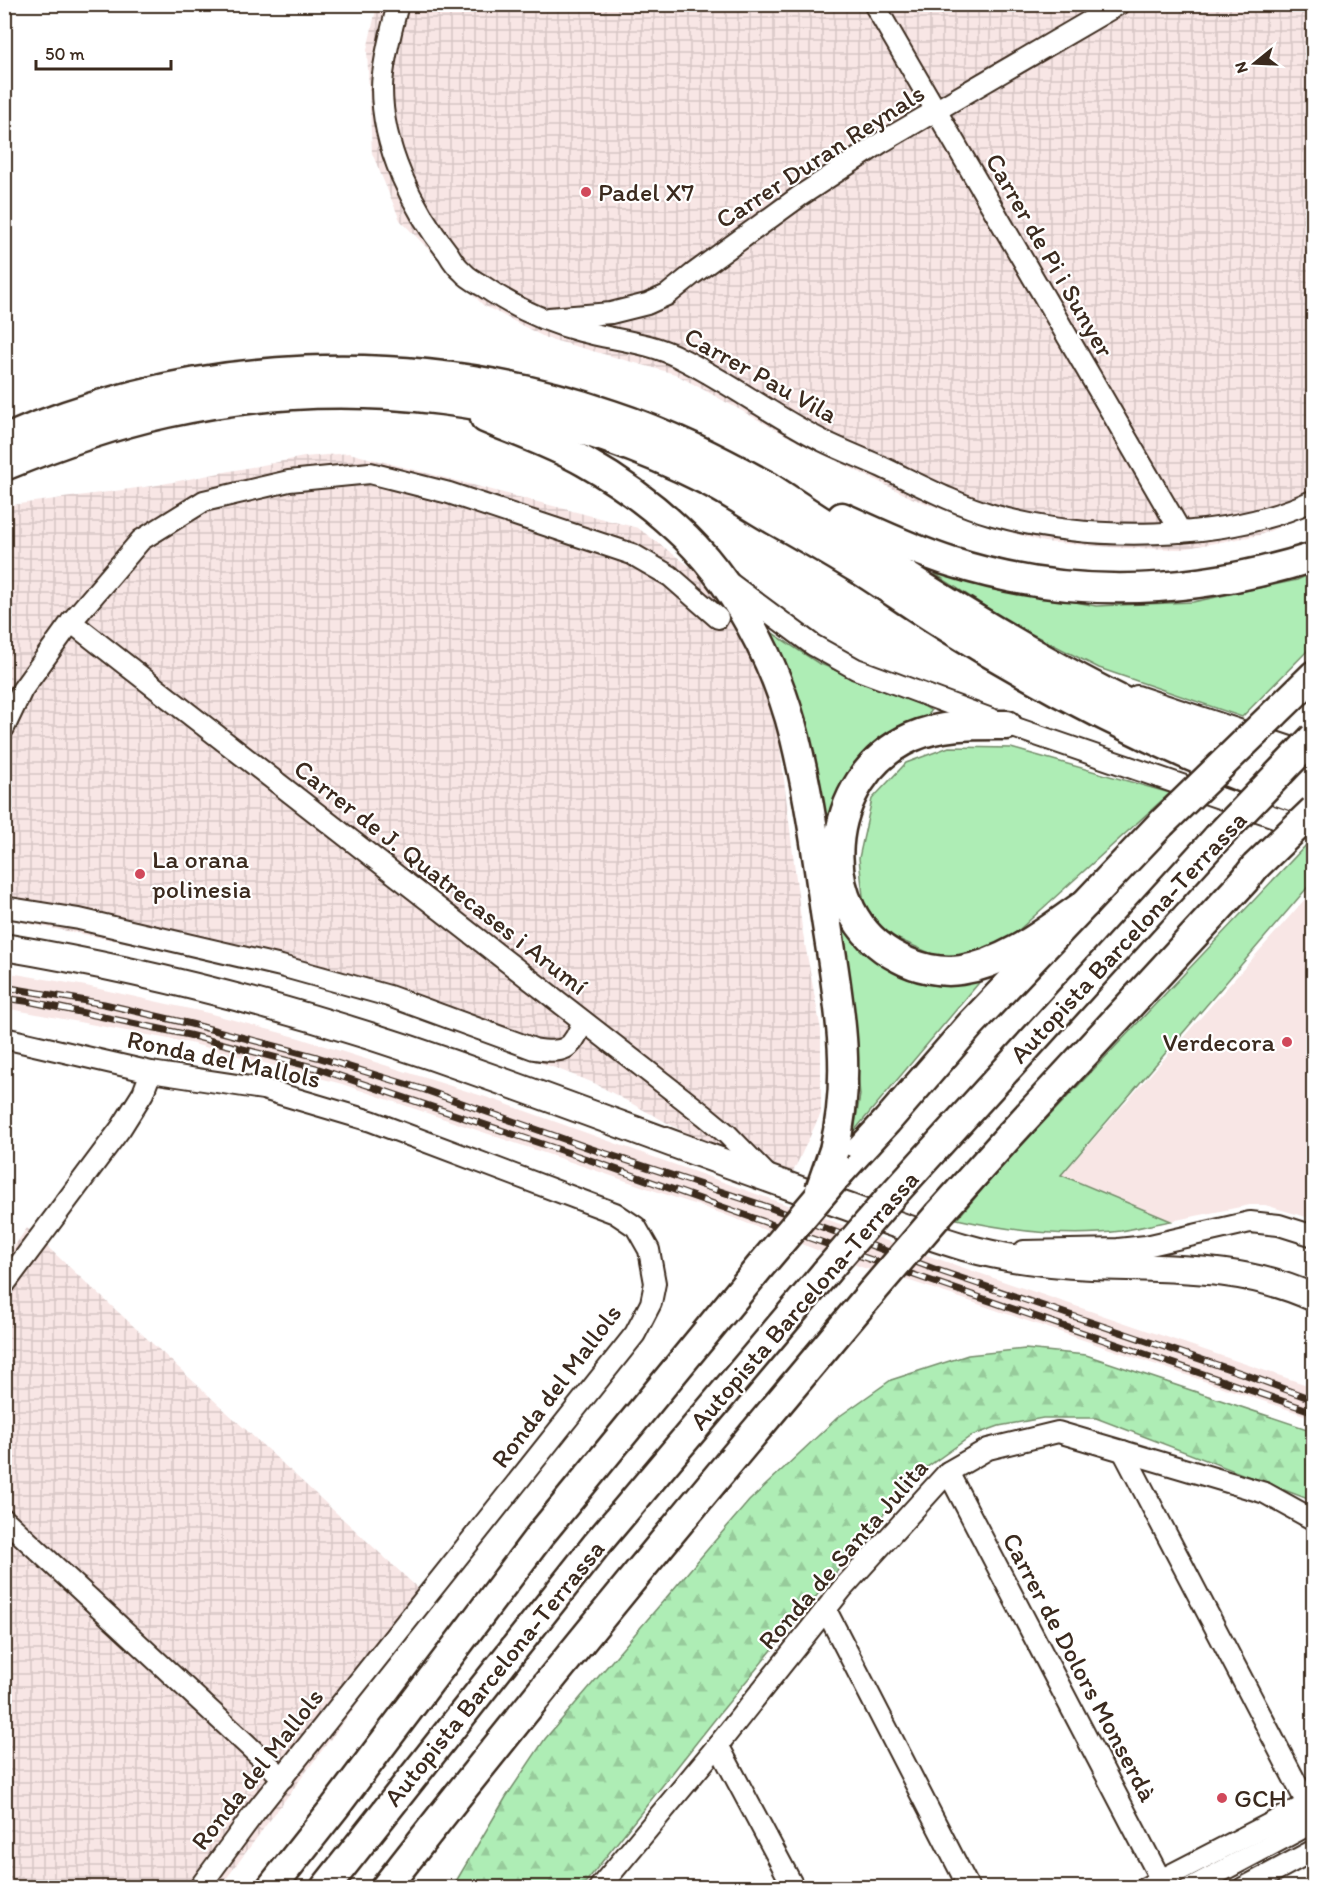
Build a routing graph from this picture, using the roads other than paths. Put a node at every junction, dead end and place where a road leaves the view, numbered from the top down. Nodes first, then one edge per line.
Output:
1 (398, 4) edge
2 (874, 4) edge
3 (1119, 4) edge
4 (936, 111) junction
5 (541, 318) junction
6 (439, 399) junction
7 (4, 440) edge
8 (4, 466) edge
9 (769, 487) junction
10 (1314, 500) edge
11 (1181, 532) junction
12 (1314, 557) edge
13 (717, 573) junction
14 (718, 618) dead end
15 (70, 622) junction
16 (1074, 675) junction
17 (1314, 675) edge
18 (1007, 725) junction
19 (4, 728) edge
20 (1314, 737) edge
21 (1314, 755) edge
22 (1314, 780) edge
23 (1314, 804) edge
24 (1314, 810) edge
25 (1314, 830) edge
26 (1085, 904) junction
27 (4, 908) edge
28 (4, 947) edge
29 (582, 1022) junction
30 (4, 1038) edge
31 (151, 1072) junction
32 (838, 1161) junction
33 (773, 1180) junction
34 (1314, 1236) edge
35 (986, 1252) junction
36 (4, 1285) edge
37 (1314, 1299) edge
38 (1123, 1451) junction
39 (948, 1472) junction
40 (4, 1519) edge
41 (1314, 1520) edge
42 (826, 1610) junction
43 (718, 1745) junction
44 (283, 1778) junction
45 (1312, 1811) edge
46 (1314, 1850) edge
47 (1157, 1885) edge
48 (602, 1886) edge
49 (199, 1887) edge
50 (272, 1887) edge
51 (325, 1887) edge
52 (385, 1887) edge
53 (794, 1887) edge
54 (969, 1887) edge
55 (1190, 1887) edge
56 (1243, 1887) edge

1 - 5 street, Carrer Pau Vila
2 - 4 street, Carrer de Pi i Sunyer
3 - 4 street, Carrer Duran Reynals
4 - 5 street, Carrer Duran Reynals
4 - 11 street, Carrer de Pi i Sunyer
5 - 11 street, Carrer Pau Vila
6 - 8 highway
6 - 13 highway
6 - 23 highway
7 - 9 highway
9 - 12 highway
9 - 16 highway
10 - 11 street, Carrer Pau Vila
13 - 18 street
13 - 32 highway
14 - 15 street
15 - 19 street
15 - 29 street, Carrer de J. Quatrecases i Arumí
16 - 21 street
16 - 22 highway
17 - 26 highway, bridge
18 - 25 street
18 - 26 highway
20 - 51 highway, Autopista Barcelona-Terrassa, bridge
24 - 52 highway, Autopista Barcelona-Terrassa, bridge
26 - 32 highway
27 - 29 street
28 - 33 main road
29 - 33 street, Carrer de J. Quatrecases i Arumí
30 - 31 street, Ronda del Mallols
31 - 36 street
31 - 44 street, Ronda del Mallols
32 - 50 highway, bridge
33 - 35 main road
34 - 35 street
35 - 37 main road
38 - 39 street, Ronda de Santa Julita
38 - 41 street, Ronda de Santa Julita
38 - 45 street
39 - 42 street, Ronda de Santa Julita
39 - 47 street, Carrer de Dolors Monserdà
40 - 44 street
42 - 43 street, Ronda de Santa Julita
42 - 54 street
43 - 48 street, Ronda de Santa Julita
43 - 53 street
44 - 49 street, Ronda del Mallols
45 - 47 street
45 - 55 street
46 - 56 street

